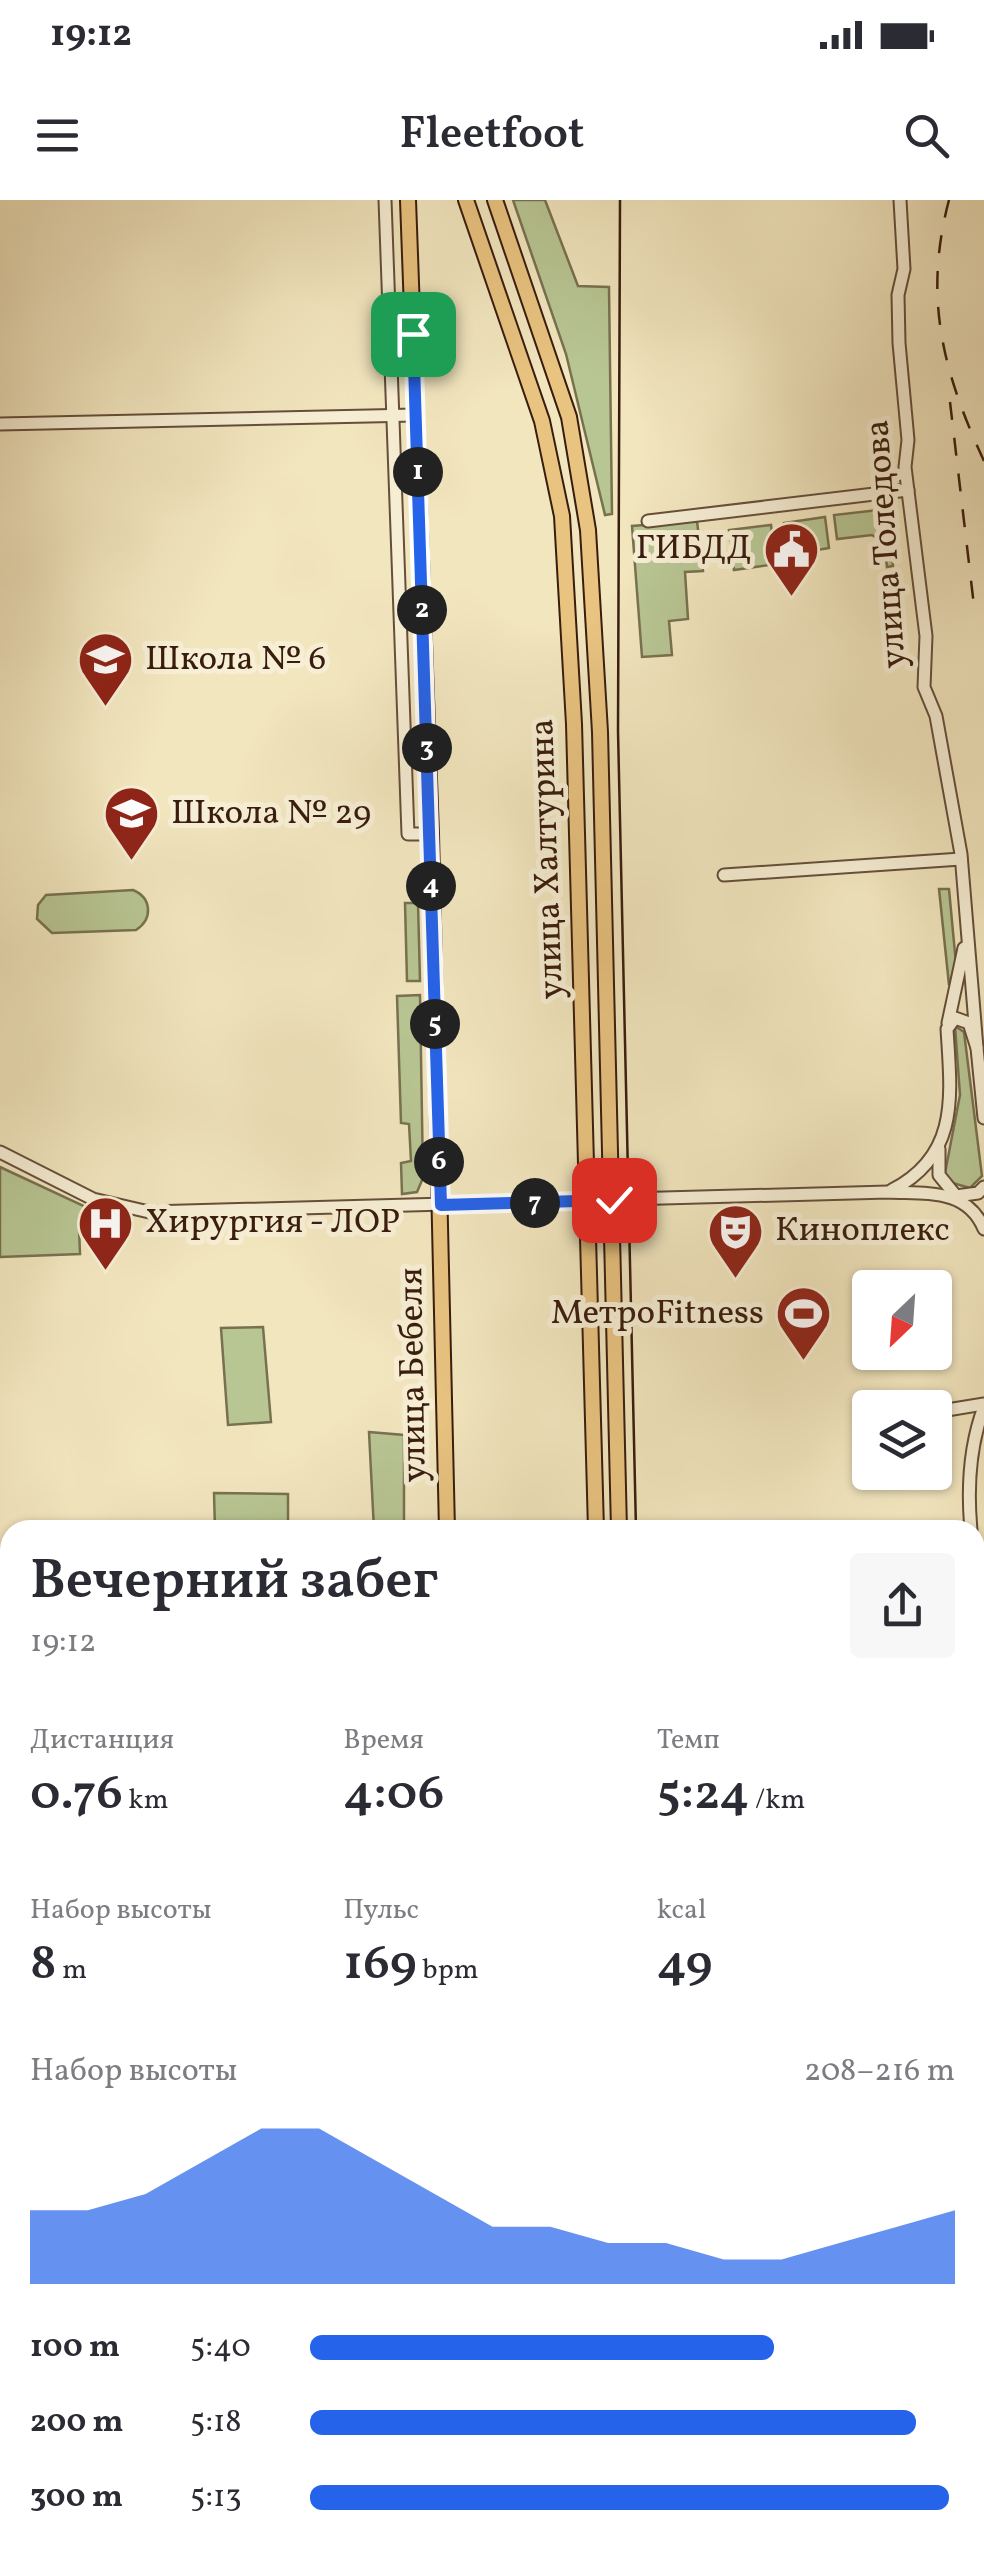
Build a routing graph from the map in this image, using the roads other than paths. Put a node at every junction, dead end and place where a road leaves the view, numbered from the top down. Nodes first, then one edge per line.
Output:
1 (385, 200) edge
2 (408, 200) edge
3 (466, 200) edge
4 (495, 200) edge
5 (900, 200) edge
6 (415, 415) junction
7 (394, 416) junction
8 (0, 424) edge
9 (908, 490) junction
10 (648, 521) dead end
11 (431, 834) junction
12 (961, 860) junction
13 (724, 876) dead end
14 (967, 939) junction
15 (947, 1029) junction
16 (978, 1048) junction
17 (984, 1118) edge
18 (939, 1149) junction
19 (0, 1152) edge
20 (984, 1187) edge
21 (888, 1192) junction
22 (956, 1196) junction
23 (590, 1200) junction
24 (614, 1200) junction
25 (441, 1205) junction
26 (984, 1230) edge
27 (984, 1406) edge
28 (952, 1410) edge
29 (447, 1520) edge
30 (596, 1520) edge
31 (619, 1520) edge
32 (971, 1520) edge

1 - 7 street
2 - 6 main road, улица Бебеля
3 - 23 main road, улица Халтурина
4 - 24 main road, улица Халтурина
5 - 9 street, улица Толедова
6 - 7 street
6 - 11 main road, улица Бебеля
7 - 8 street
7 - 11 street
9 - 10 street
9 - 12 street, улица Толедова
11 - 25 main road, улица Бебеля
12 - 13 street
12 - 14 street, улица Толедова
14 - 15 street
14 - 16 street, улица Толедова
15 - 16 street
15 - 18 street
16 - 17 street, улица Толедова
18 - 21 street
18 - 22 street
19 - 25 street
20 - 22 street
21 - 22 street
21 - 24 street
22 - 26 street
23 - 24 street
23 - 25 street
23 - 30 main road, улица Халтурина
24 - 31 main road, улица Халтурина
25 - 29 main road, улица Бебеля
27 - 28 street
27 - 32 street

